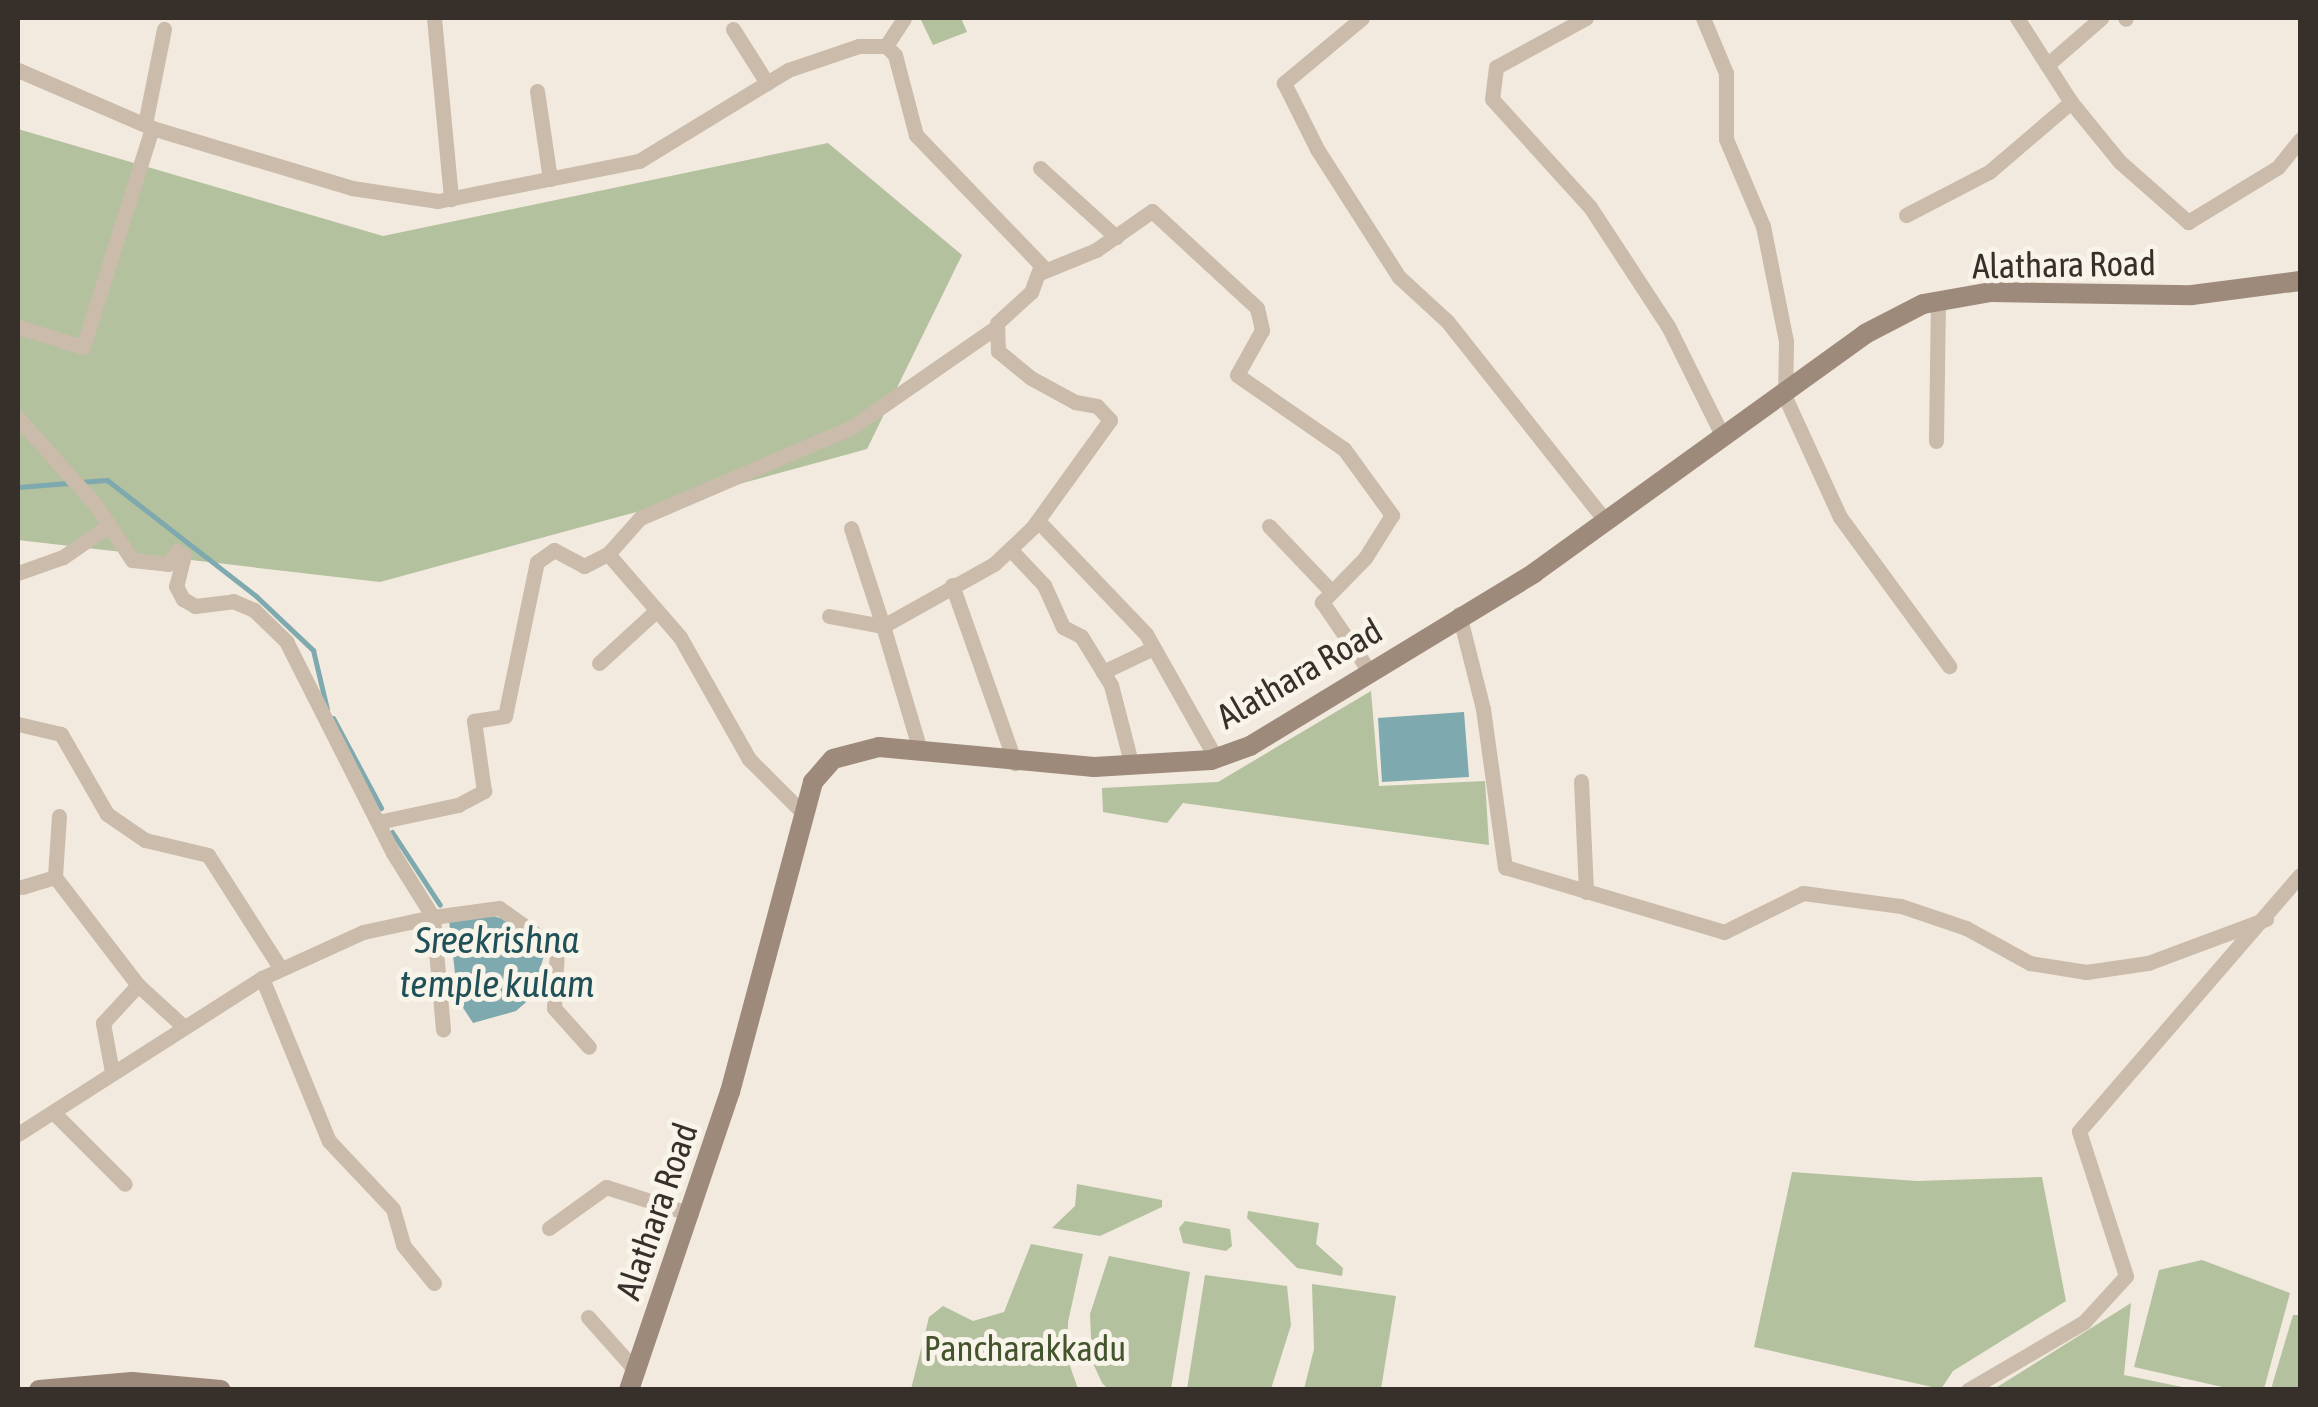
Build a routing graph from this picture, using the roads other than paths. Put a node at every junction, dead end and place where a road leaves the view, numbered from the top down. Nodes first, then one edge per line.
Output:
1 (434, 18) edge
2 (904, 18) edge
3 (1362, 18) edge
4 (1586, 18) edge
5 (1703, 18) edge
6 (2017, 18) edge
7 (2101, 18) edge
8 (164, 29) dead end
9 (733, 29) dead end
10 (886, 46) junction
11 (2048, 65) junction
12 (18, 70) edge
13 (767, 83) junction
14 (536, 92) dead end
15 (2071, 102) junction
16 (148, 126) junction
17 (2300, 140) edge
18 (1040, 168) dead end
19 (550, 179) junction
20 (450, 199) junction
21 (1906, 215) dead end
22 (1116, 237) junction
23 (1042, 272) junction
24 (2300, 281) edge
25 (1938, 302) junction
26 (18, 326) edge
27 (995, 328) junction
28 (1785, 397) junction
29 (18, 418) edge
30 (1724, 437) junction
31 (1936, 441) dead end
32 (1603, 518) junction
33 (1038, 521) junction
34 (108, 526) junction
35 (1269, 526) dead end
36 (851, 528) dead end
37 (1010, 549) junction
38 (608, 554) junction
39 (18, 573) edge
40 (952, 585) junction
41 (1329, 589) junction
42 (656, 611) junction
43 (1459, 614) junction
44 (829, 616) dead end
45 (883, 626) junction
46 (1153, 648) junction
47 (598, 662) dead end
48 (1949, 666) dead end
49 (1368, 671) junction
50 (1103, 672) junction
51 (18, 724) edge
52 (920, 748) junction
53 (1216, 758) junction
54 (1016, 763) junction
55 (1132, 766) junction
56 (1581, 781) dead end
57 (804, 814) junction
58 (59, 816) dead end
59 (378, 822) junction
60 (56, 878) junction
61 (2298, 884) edge
62 (22, 887) dead end
63 (1586, 892) junction
64 (433, 917) junction
65 (2266, 919) junction
66 (280, 969) junction
67 (262, 978) junction
68 (138, 986) junction
69 (184, 1027) junction
70 (444, 1030) dead end
71 (589, 1047) dead end
72 (112, 1072) junction
73 (54, 1113) junction
74 (18, 1134) edge
75 (125, 1184) dead end
76 (691, 1214) junction
77 (548, 1228) dead end
78 (434, 1283) dead end
79 (588, 1316) dead end
80 (633, 1380) edge
81 (48, 1389) edge
82 (38, 1390) edge
83 (222, 1390) edge
84 (1968, 1390) edge

1 - 20 street
2 - 10 street
3 - 32 street
4 - 30 street
5 - 28 street
6 - 11 street
7 - 11 street
8 - 16 street
9 - 13 street
10 - 13 street
10 - 23 street
11 - 15 street
12 - 16 street
13 - 19 street
14 - 19 street
15 - 17 street
15 - 21 street
16 - 20 street
16 - 26 street
18 - 22 street
19 - 20 street
22 - 23 street
22 - 41 street
23 - 27 street
24 - 25 street, Alathara Road
25 - 28 street, Alathara Road
25 - 31 street
27 - 33 street
27 - 38 street
28 - 30 street, Alathara Road
28 - 48 street
29 - 34 street
30 - 32 street, Alathara Road
32 - 43 street, Alathara Road
33 - 37 street
33 - 46 street
34 - 39 street
34 - 59 street
35 - 41 street
36 - 45 street
37 - 40 street
37 - 50 street
38 - 42 street
38 - 59 street
40 - 45 street
40 - 54 street
41 - 49 street
42 - 47 street
42 - 57 street
43 - 49 street, Alathara Road
43 - 63 street
44 - 45 street
45 - 52 street
46 - 50 street
46 - 53 street
49 - 53 street, Alathara Road
50 - 55 street
51 - 66 street
52 - 54 street, Alathara Road
52 - 57 street, Alathara Road
53 - 55 street, Alathara Road
54 - 55 street, Alathara Road
56 - 63 street
57 - 76 street, Alathara Road
58 - 60 street
59 - 64 street
60 - 62 street
60 - 68 street
61 - 65 street
63 - 65 street
64 - 66 street
64 - 70 street
64 - 71 street
65 - 84 street
66 - 67 street
67 - 69 street
67 - 78 street
68 - 69 street
68 - 72 street
69 - 72 street
72 - 73 street
73 - 74 street
73 - 75 street
76 - 77 street
76 - 80 street, Alathara Road
79 - 80 street
81 - 82 street
81 - 83 street

